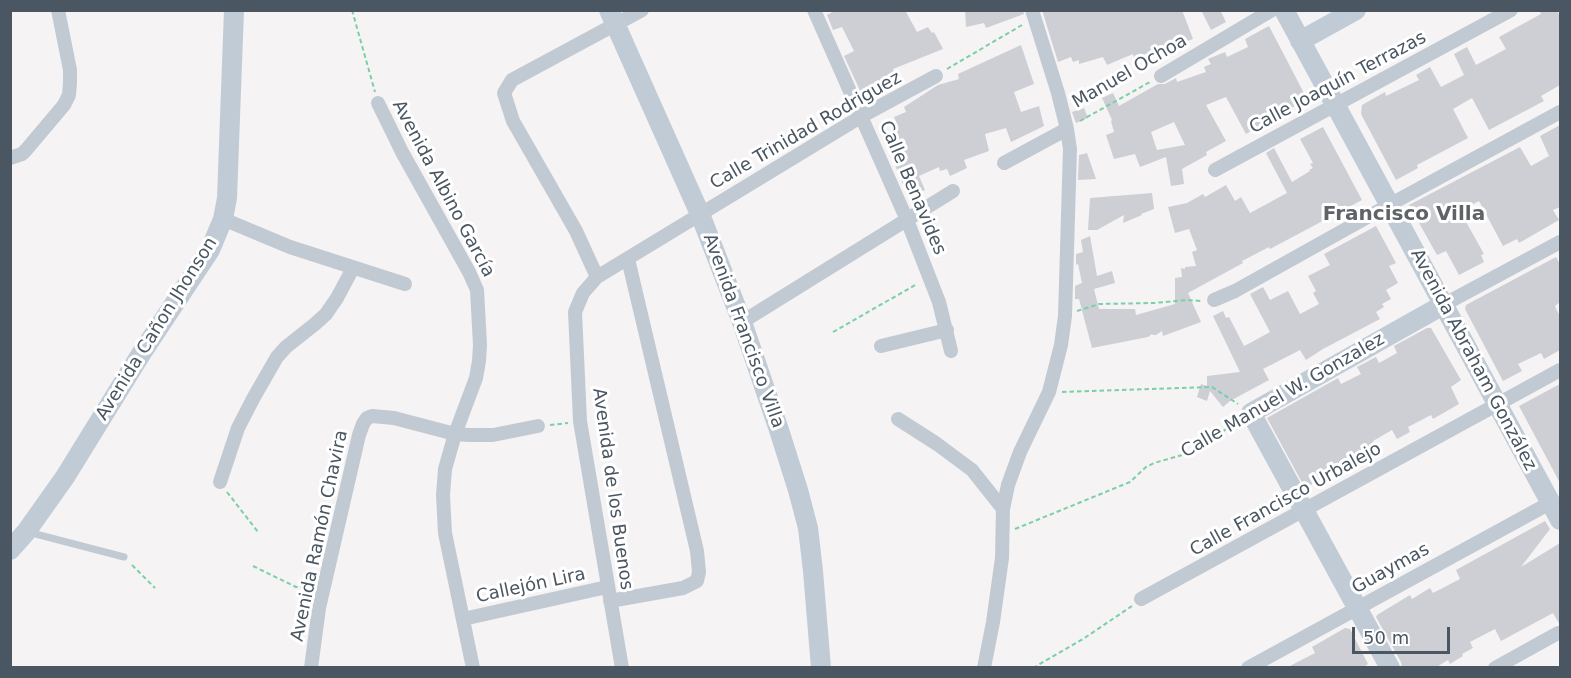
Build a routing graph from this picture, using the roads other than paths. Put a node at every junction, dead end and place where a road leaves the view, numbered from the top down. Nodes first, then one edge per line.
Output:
1 (58, 10) edge
2 (234, 10) edge
3 (642, 10) edge
4 (814, 10) edge
5 (1272, 10) edge
6 (1284, 10) edge
7 (1356, 10) edge
8 (1511, 10) edge
9 (1033, 14) edge
10 (612, 18) edge
11 (1300, 40) junction
12 (936, 76) road end
13 (1161, 76) road end
14 (378, 104) road end
15 (1335, 105) junction
16 (1560, 112) edge
17 (862, 116) junction
18 (1067, 129) junction
19 (10, 158) edge
20 (1004, 162) dead end
21 (1215, 170) dead end
22 (953, 191) dead end
23 (1389, 205) junction
24 (700, 214) junction
25 (223, 219) junction
26 (907, 220) junction
27 (1560, 242) edge
28 (628, 259) junction
29 (353, 268) junction
30 (597, 277) junction
31 (405, 284) dead end
32 (1214, 300) road end
33 (1443, 305) junction
34 (741, 322) junction
35 (946, 330) junction
36 (881, 346) dead end
37 (951, 351) dead end
38 (1560, 370) edge
39 (1497, 405) junction
40 (898, 419) dead end
41 (538, 426) road end
42 (455, 434) junction
43 (220, 482) road end
44 (1557, 506) edge
45 (1003, 509) junction
46 (1305, 510) junction
47 (26, 532) junction
48 (10, 550) edge
49 (124, 557) road end
50 (608, 594) junction
51 (1141, 599) road end
52 (1357, 608) junction
53 (463, 619) junction
54 (1558, 633) dead end
55 (311, 668) edge
56 (473, 668) edge
57 (622, 668) edge
58 (821, 668) edge
59 (984, 668) edge
60 (1248, 668) edge
61 (1390, 668) edge
62 (1495, 668) edge

1 - 19 street
2 - 25 main road, Avenida Cañon Jhonson
3 - 10 street
4 - 17 street, Calle Benavides
5 - 13 street, Manuel Ochoa
6 - 11 main road, Avenida Abraham González
7 - 11 main road
8 - 15 street, Calle Joaquín Terrazas
9 - 18 street
10 - 24 main road, Avenida Francisco Villa
10 - 30 street
11 - 15 main road, Avenida Abraham González
12 - 17 street, Calle Trinidad Rodriguez
14 - 42 street, Avenida Albino García
15 - 21 street, Calle Joaquín Terrazas
15 - 23 main road, Avenida Abraham González
16 - 23 street
17 - 24 street, Calle Trinidad Rodriguez
17 - 26 street, Calle Benavides
18 - 20 street, Manuel Ochoa
18 - 45 street
22 - 26 street
23 - 32 street
23 - 33 main road, Avenida Abraham González
24 - 28 street, Calle Trinidad Rodriguez
24 - 34 main road, Avenida Francisco Villa
25 - 29 street
25 - 47 main road, Avenida Cañon Jhonson
26 - 34 street
26 - 35 street, Calle Benavides
27 - 33 street, Calle Manuel W. Gonzalez
28 - 30 street, Calle Trinidad Rodriguez
28 - 50 street
29 - 31 street
29 - 43 street
30 - 50 street, Avenida de los Buenos
33 - 39 main road, Avenida Abraham González
33 - 46 main road, Calle Manuel W. Gonzalez
34 - 58 main road, Avenida Francisco Villa
35 - 36 street
35 - 37 street, Calle Benavides
38 - 39 street, Calle Francisco Urbalejo
39 - 44 main road, Avenida Abraham González
39 - 46 street, Calle Francisco Urbalejo
40 - 45 street
41 - 42 street
42 - 53 street, Avenida Albino García
42 - 55 street, Avenida Ramón Chavira
44 - 52 street, Guaymas
45 - 59 street
46 - 51 street, Calle Francisco Urbalejo
46 - 52 main road
47 - 48 main road, Avenida Cañon Jhonson
47 - 49 lane
50 - 53 street, Callejón Lira
50 - 57 street, Avenida de los Buenos
52 - 60 street, Guaymas
52 - 61 main road
53 - 56 street, Avenida Albino García
54 - 62 street

